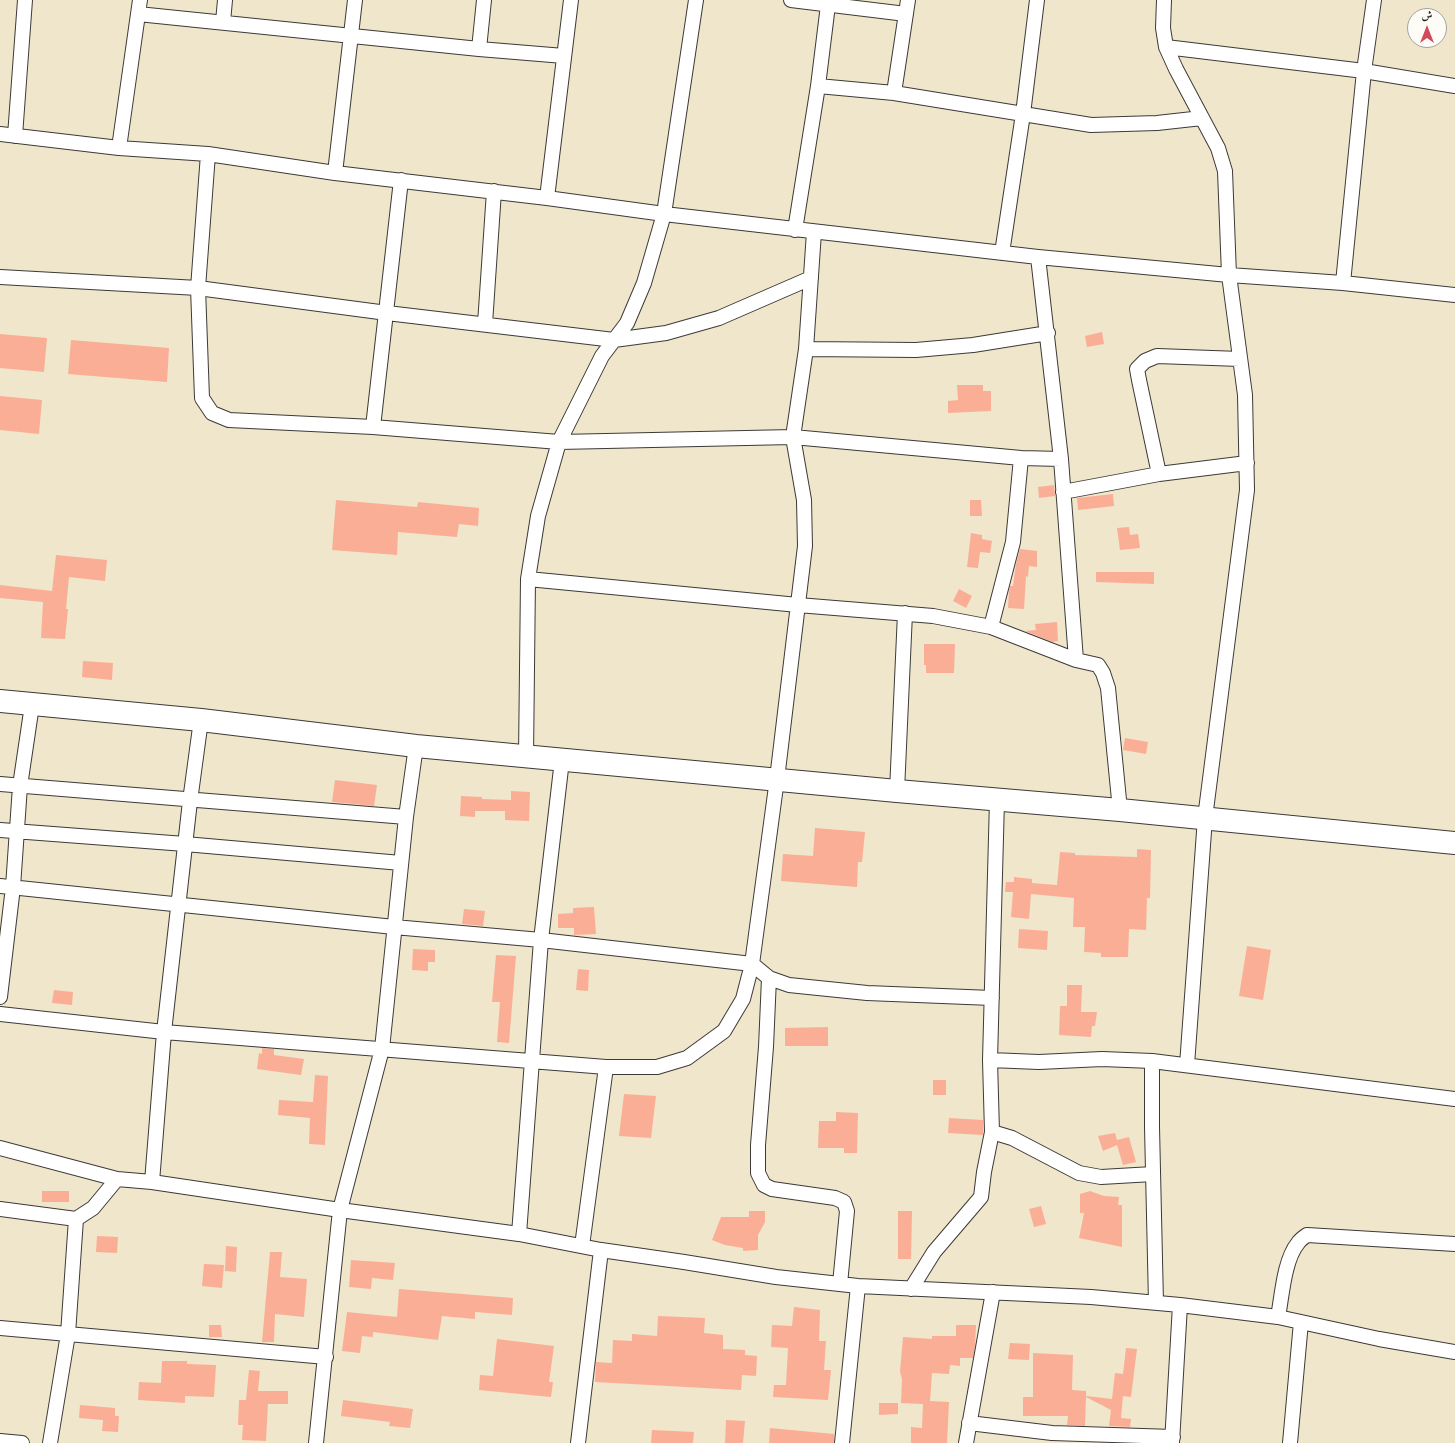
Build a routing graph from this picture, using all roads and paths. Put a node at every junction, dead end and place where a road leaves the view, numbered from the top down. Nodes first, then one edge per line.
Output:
1 (25, 0) edge
2 (140, 0) edge
3 (225, 0) edge
4 (354, 0) edge
5 (484, 0) edge
6 (571, 0) edge
7 (696, 0) edge
8 (791, 0) edge
9 (1037, 0) edge
10 (1164, 0) edge
11 (1374, 0) edge
12 (828, 5) junction
13 (907, 7) edge
14 (138, 14) junction
15 (223, 22) junction
16 (350, 35) junction
17 (1166, 47) junction
18 (480, 49) junction
19 (564, 56) junction
20 (1364, 71) junction
21 (818, 86) junction
22 (1455, 86) edge
23 (894, 93) junction
24 (1023, 114) junction
25 (1202, 118) junction
26 (0, 134) edge
27 (15, 136) junction
28 (119, 148) junction
29 (208, 154) junction
30 (335, 173) junction
31 (401, 180) junction
32 (494, 192) junction
33 (547, 198) junction
34 (664, 214) junction
35 (795, 230) junction
36 (814, 232) junction
37 (1002, 253) junction
38 (1038, 257) junction
39 (1229, 275) junction
40 (0, 277) edge
41 (811, 278) junction
42 (1343, 283) junction
43 (198, 288) junction
44 (1455, 295) edge
45 (387, 313) junction
46 (485, 324) junction
47 (1048, 333) junction
48 (614, 340) junction
49 (806, 349) junction
50 (1240, 358) junction
51 (373, 427) junction
52 (793, 437) junction
53 (559, 442) junction
54 (1021, 458) junction
55 (1061, 459) junction
56 (1247, 463) junction
57 (1159, 474) junction
58 (1063, 492) junction
59 (528, 579) junction
60 (798, 606) junction
61 (905, 613) junction
62 (991, 627) junction
63 (1076, 660) junction
64 (0, 701) edge
65 (32, 705) junction
66 (201, 720) junction
67 (416, 746) junction
68 (526, 757) junction
69 (562, 760) junction
70 (777, 779) junction
71 (0, 784) edge
72 (20, 786) junction
73 (897, 791) junction
74 (190, 800) junction
75 (997, 800) junction
76 (1120, 810) junction
77 (406, 817) junction
78 (1205, 818) junction
79 (0, 830) edge
80 (18, 832) junction
81 (1455, 843) edge
82 (185, 844) junction
83 (401, 863) junction
84 (7, 886) edge
85 (178, 904) junction
86 (394, 927) junction
87 (541, 940) junction
88 (752, 964) junction
89 (769, 978) junction
90 (0, 997) edge
91 (992, 998) junction
92 (0, 1014) edge
93 (164, 1032) junction
94 (382, 1049) junction
95 (532, 1060) junction
96 (990, 1060) junction
97 (1152, 1061) junction
98 (1187, 1065) junction
99 (606, 1067) junction
100 (1455, 1099) edge
101 (992, 1132) junction
102 (0, 1148) edge
103 (1153, 1174) junction
104 (117, 1179) junction
105 (152, 1182) junction
106 (0, 1210) edge
107 (340, 1210) junction
108 (76, 1219) junction
109 (519, 1234) junction
110 (1455, 1244) edge
111 (582, 1246) junction
112 (601, 1250) junction
113 (840, 1284) junction
114 (858, 1286) junction
115 (911, 1289) junction
116 (992, 1292) junction
117 (1156, 1303) junction
118 (1180, 1305) junction
119 (1278, 1317) junction
120 (1301, 1322) junction
121 (0, 1328) edge
122 (68, 1334) junction
123 (1455, 1352) edge
124 (326, 1357) junction
125 (969, 1423) junction
126 (1052, 1438) edge
127 (1172, 1440) edge
128 (0, 1441) edge
129 (22, 1443) edge
130 (50, 1443) edge
131 (316, 1443) edge
132 (578, 1443) edge
133 (842, 1443) edge
134 (966, 1443) edge
135 (1290, 1443) edge

1 - 27 street
2 - 14 street
3 - 15 street
4 - 16 street
5 - 18 street
6 - 19 street
7 - 34 street
8 - 12 street
9 - 24 street
10 - 17 street
11 - 20 street
12 - 13 street
12 - 21 street
13 - 23 street
14 - 15 street
14 - 28 street
15 - 16 street
16 - 18 street
16 - 30 street
17 - 20 street
17 - 25 street
18 - 19 street
19 - 33 street
20 - 22 street
20 - 42 street
21 - 23 street
21 - 35 street
23 - 24 street
24 - 25 street
24 - 37 street
25 - 39 street
26 - 27 street
27 - 28 street
28 - 29 street
29 - 30 street
29 - 43 street
30 - 31 street
31 - 32 street
31 - 45 street
32 - 33 street
32 - 46 street
33 - 34 street
34 - 35 street
34 - 48 street
35 - 36 street
36 - 37 street
36 - 41 street
37 - 38 street
38 - 39 street
38 - 47 street
39 - 42 street
39 - 50 street
40 - 43 street
41 - 48 street
41 - 49 street
42 - 44 street
43 - 45 street
43 - 51 street
45 - 46 street
45 - 51 street
46 - 48 street
47 - 49 street
47 - 55 street
48 - 53 street
49 - 52 street
50 - 56 street
50 - 57 street
51 - 53 street
52 - 53 street
52 - 54 street
52 - 60 street
53 - 59 street
54 - 55 street
54 - 62 street
55 - 58 street
56 - 57 street
56 - 78 street
57 - 58 street
58 - 63 street
59 - 60 street
59 - 68 street
60 - 61 street
60 - 70 street
61 - 62 street
61 - 73 street
62 - 63 street
63 - 76 street
64 - 65 highway
65 - 66 highway
65 - 72 street
66 - 67 highway
66 - 74 street
67 - 68 highway
67 - 77 street
68 - 69 highway
69 - 70 highway
69 - 87 street
70 - 73 highway
70 - 88 street
71 - 72 street
72 - 74 street
72 - 80 street
73 - 75 highway
74 - 77 street
74 - 82 street
75 - 76 highway
75 - 91 street
76 - 78 highway
77 - 83 street
78 - 81 highway
78 - 98 street
79 - 80 street
80 - 82 street
80 - 84 street
82 - 83 street
82 - 85 street
83 - 86 street
84 - 85 street
84 - 90 street
85 - 86 street
85 - 93 street
86 - 87 street
86 - 94 street
87 - 88 street
87 - 95 street
88 - 89 street
88 - 99 street
89 - 91 street
89 - 113 street
91 - 96 street
92 - 93 street
93 - 94 street
93 - 105 street
94 - 95 street
94 - 107 street
95 - 99 street
95 - 109 street
96 - 97 street
96 - 101 street
97 - 98 street
97 - 103 street
98 - 100 street
99 - 111 street
101 - 103 street
101 - 115 street
102 - 104 street
103 - 117 street
104 - 105 street
104 - 108 street
105 - 107 street
106 - 108 street
107 - 109 street
107 - 124 street
108 - 122 street
109 - 111 street
110 - 119 street
111 - 112 street
112 - 113 street
112 - 132 street
113 - 114 street
114 - 115 street
114 - 133 street
115 - 116 street
116 - 117 street
116 - 125 street
117 - 118 street
118 - 119 street
118 - 127 street
119 - 120 street
120 - 123 street
120 - 135 street
121 - 122 street
122 - 124 street
122 - 130 street
124 - 131 street
125 - 126 street
125 - 134 street
126 - 127 street
128 - 129 street

